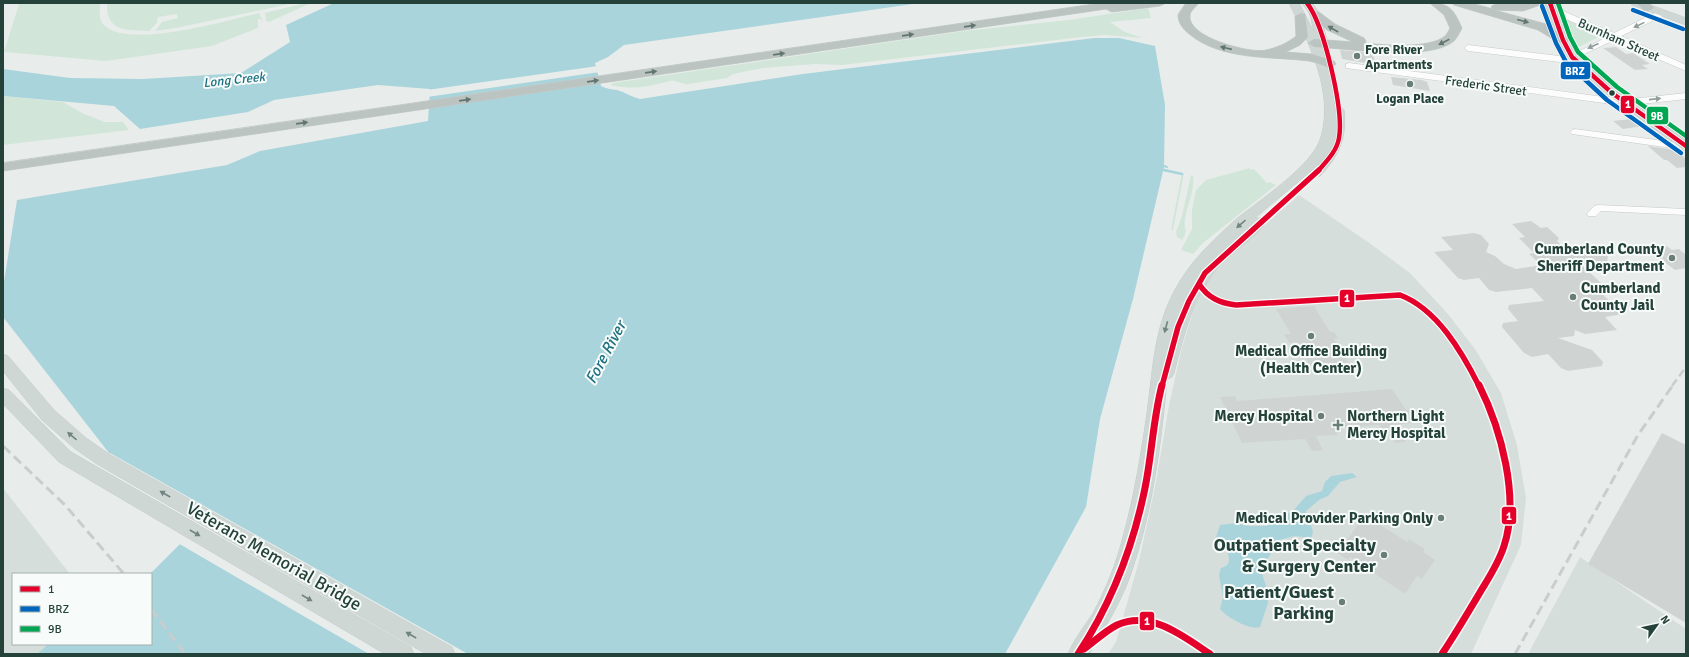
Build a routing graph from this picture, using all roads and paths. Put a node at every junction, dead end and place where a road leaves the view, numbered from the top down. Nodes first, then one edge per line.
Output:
1 (1058, 3) edge
2 (1124, 3) edge
3 (1160, 3) edge
4 (1193, 3) edge
5 (1294, 3) edge
6 (1308, 3) edge
7 (1436, 3) edge
8 (1458, 3) edge
9 (1479, 3) edge
10 (1536, 3) edge
11 (1636, 3) edge
12 (1645, 5) edge
13 (1551, 6) edge
14 (1662, 13) junction
15 (1315, 14) junction
16 (1301, 16) junction
17 (1007, 21) junction
18 (1686, 22) edge
19 (1615, 36) junction
20 (1563, 40) junction
21 (1318, 43) junction
22 (1381, 47) junction
23 (1468, 48) dead end
24 (1265, 53) junction
25 (1575, 59) junction
26 (1325, 62) junction
27 (1349, 66) dead end
28 (1686, 68) edge
29 (611, 73) junction
30 (1686, 96) edge
31 (426, 100) junction
32 (1624, 101) junction
33 (263, 129) junction
34 (1575, 132) dead end
35 (1686, 146) edge
36 (3, 156) edge
37 (3, 167) edge
38 (3, 175) edge
39 (1686, 212) edge
40 (1592, 214) dead end
41 (3, 360) edge
42 (3, 394) edge
43 (404, 654) edge
44 (445, 654) edge
45 (1078, 654) edge

1 - 29 highway
2 - 17 highway
3 - 17 highway
24 -> 4 highway
5 - 16 main road
6 - 15 main road
7 -> 22 highway
8 -> 20 highway
9 - 10 highway
11 - 12 main road
12 - 14 main road
13 - 19 street, Burnham Street
13 - 20 main road
14 - 18 main road
14 -> 19 street
15 - 21 main road
22 -> 15 highway
16 - 21 main road
16 - 24 highway
29 -> 17 highway
19 -> 25 street
19 - 28 street, Burnham Street
20 - 25 main road
21 - 22 highway
21 - 26 main road
23 - 25 street
24 - 26 highway
25 - 32 main road
26 - 45 main road
27 - 32 street, Frederic Street
29 - 31 highway
32 -> 30 street, Frederic Street
33 -> 31 highway
31 - 36 highway
32 - 35 main road
33 - 37 highway
33 - 38 highway
34 - 35 street
39 - 40 street
44 -> 41 main road, Veterans Memorial Bridge
42 -> 43 main road, Veterans Memorial Bridge

